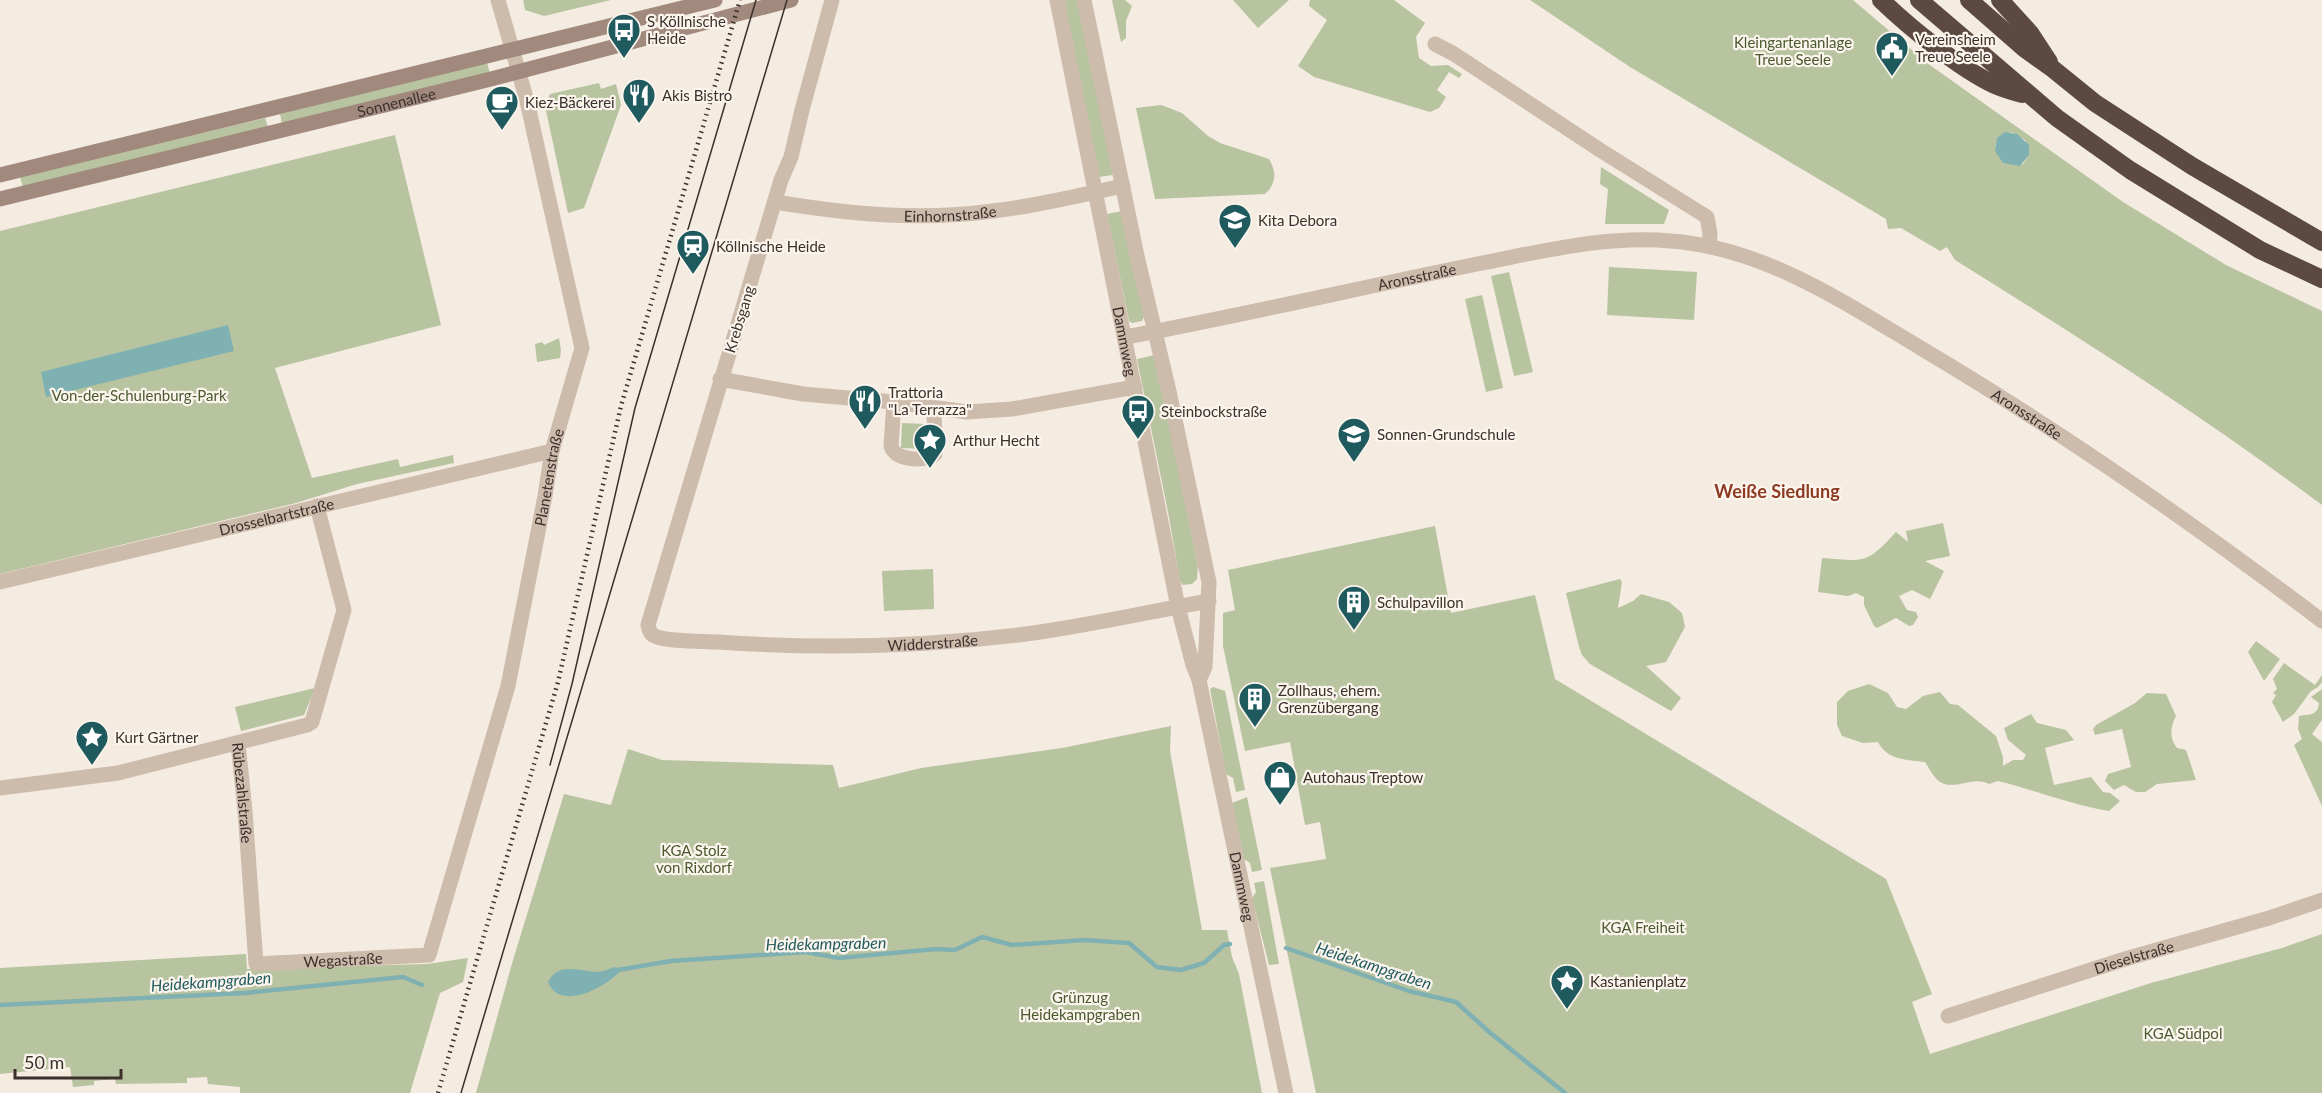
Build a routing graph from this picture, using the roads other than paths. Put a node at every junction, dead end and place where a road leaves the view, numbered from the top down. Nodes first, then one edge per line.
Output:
1 (498, 0) edge
2 (715, 0) edge
3 (791, 0) edge
4 (832, 0) edge
5 (1058, 0) edge
6 (1084, 0) edge
7 (1881, 0) edge
8 (1919, 0) edge
9 (1969, 0) edge
10 (2000, 0) edge
11 (1435, 44) dead end
12 (512, 50) junction
13 (2053, 69) junction
14 (519, 71) junction
15 (2032, 97) junction
16 (0, 175) edge
17 (1123, 186) junction
18 (1097, 192) junction
19 (0, 199) edge
20 (775, 202) junction
21 (2322, 242) edge
22 (1709, 246) junction
23 (2322, 279) edge
24 (1154, 331) junction
25 (1126, 337) junction
26 (720, 380) junction
27 (1135, 387) junction
28 (894, 402) junction
29 (934, 409) junction
30 (552, 451) junction
31 (317, 506) junction
32 (0, 582) edge
33 (1209, 601) junction
34 (1178, 607) junction
35 (2322, 621) edge
36 (654, 636) joint
37 (1199, 680) junction
38 (238, 743) junction
39 (0, 788) edge
40 (2322, 900) edge
41 (429, 956) joint
42 (256, 964) joint
43 (1948, 1016) dead end
44 (1286, 1093) edge

1 - 12 street, Planetenstraße
2 - 12 main road, Sonnenallee
3 - 14 main road, Sonnenallee
4 - 20 street, Krebsgang
5 - 18 street, Dammweg
6 - 17 street, Dammweg
7 - 15 highway
8 - 15 highway
9 - 13 highway
10 - 13 highway
11 - 22 street
12 - 14 street, Planetenstraße
12 - 16 main road, Sonnenallee
13 - 21 highway
14 - 19 main road, Sonnenallee
14 - 30 street, Planetenstraße
15 - 23 highway
17 - 18 street, Einhornstraße
17 - 24 street, Dammweg
18 - 20 street, Einhornstraße
18 - 25 street, Dammweg
20 - 26 street, Krebsgang
22 - 24 street, Aronsstraße
22 - 35 street, Aronsstraße
24 - 25 street, Aronsstraße
24 - 33 street, Dammweg
25 - 27 street, Dammweg
26 - 28 street
26 - 36 street, Krebsgang
27 - 29 street
27 - 34 street, Dammweg
28 - 29 street
28 - 29 street
30 - 31 street, Drosselbartstraße
30 - 41 street, Planetenstraße
31 - 32 street, Drosselbartstraße
31 - 38 street, Rübezahlstraße
33 - 34 street, Widderstraße
33 - 37 street, Dammweg
34 - 36 street, Widderstraße
34 - 37 street, Dammweg
37 - 44 street, Dammweg
38 - 39 street
38 - 42 street, Rübezahlstraße
40 - 43 street, Dieselstraße
41 - 42 street, Wegastraße

